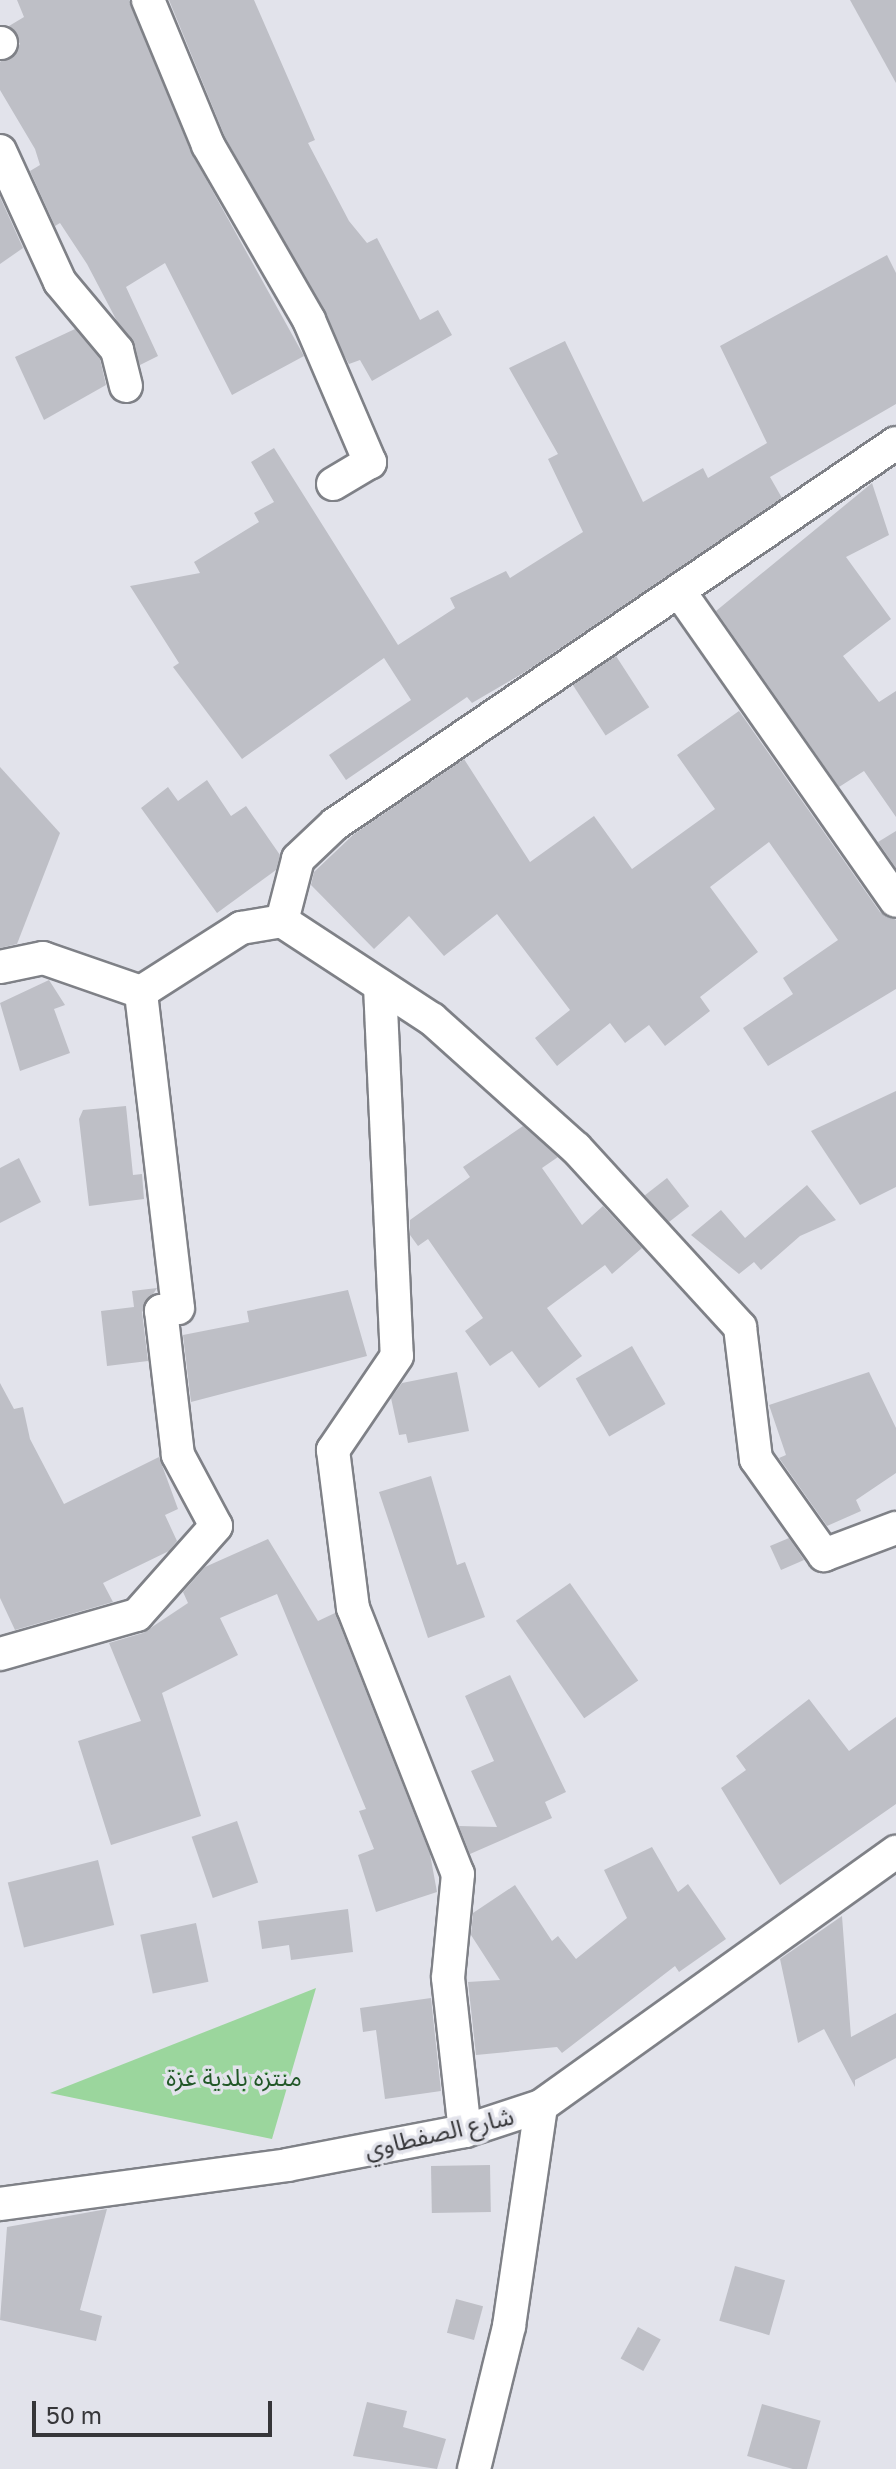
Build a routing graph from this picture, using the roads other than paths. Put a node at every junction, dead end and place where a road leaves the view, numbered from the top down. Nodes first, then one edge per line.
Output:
1 (148, 0) edge
2 (0, 151) edge
3 (126, 386) dead end
4 (896, 443) edge
5 (333, 484) dead end
6 (679, 591) junction
7 (896, 901) edge
8 (282, 921) junction
9 (0, 967) edge
10 (380, 986) junction
11 (141, 992) junction
12 (896, 1528) edge
13 (0, 1654) edge
14 (896, 1852) edge
15 (541, 2106) junction
16 (465, 2131) junction
17 (0, 2204) edge
18 (474, 2469) edge

1 - 5 street
2 - 3 street
4 - 6 street
6 - 7 street
6 - 8 street
8 - 10 street
8 - 11 street
9 - 11 street
10 - 12 street
10 - 16 street
11 - 13 street
14 - 15 street, شارع الصفطاوي
15 - 16 street, شارع الصفطاوي
15 - 18 street
16 - 17 street, شارع الصفطاوي

